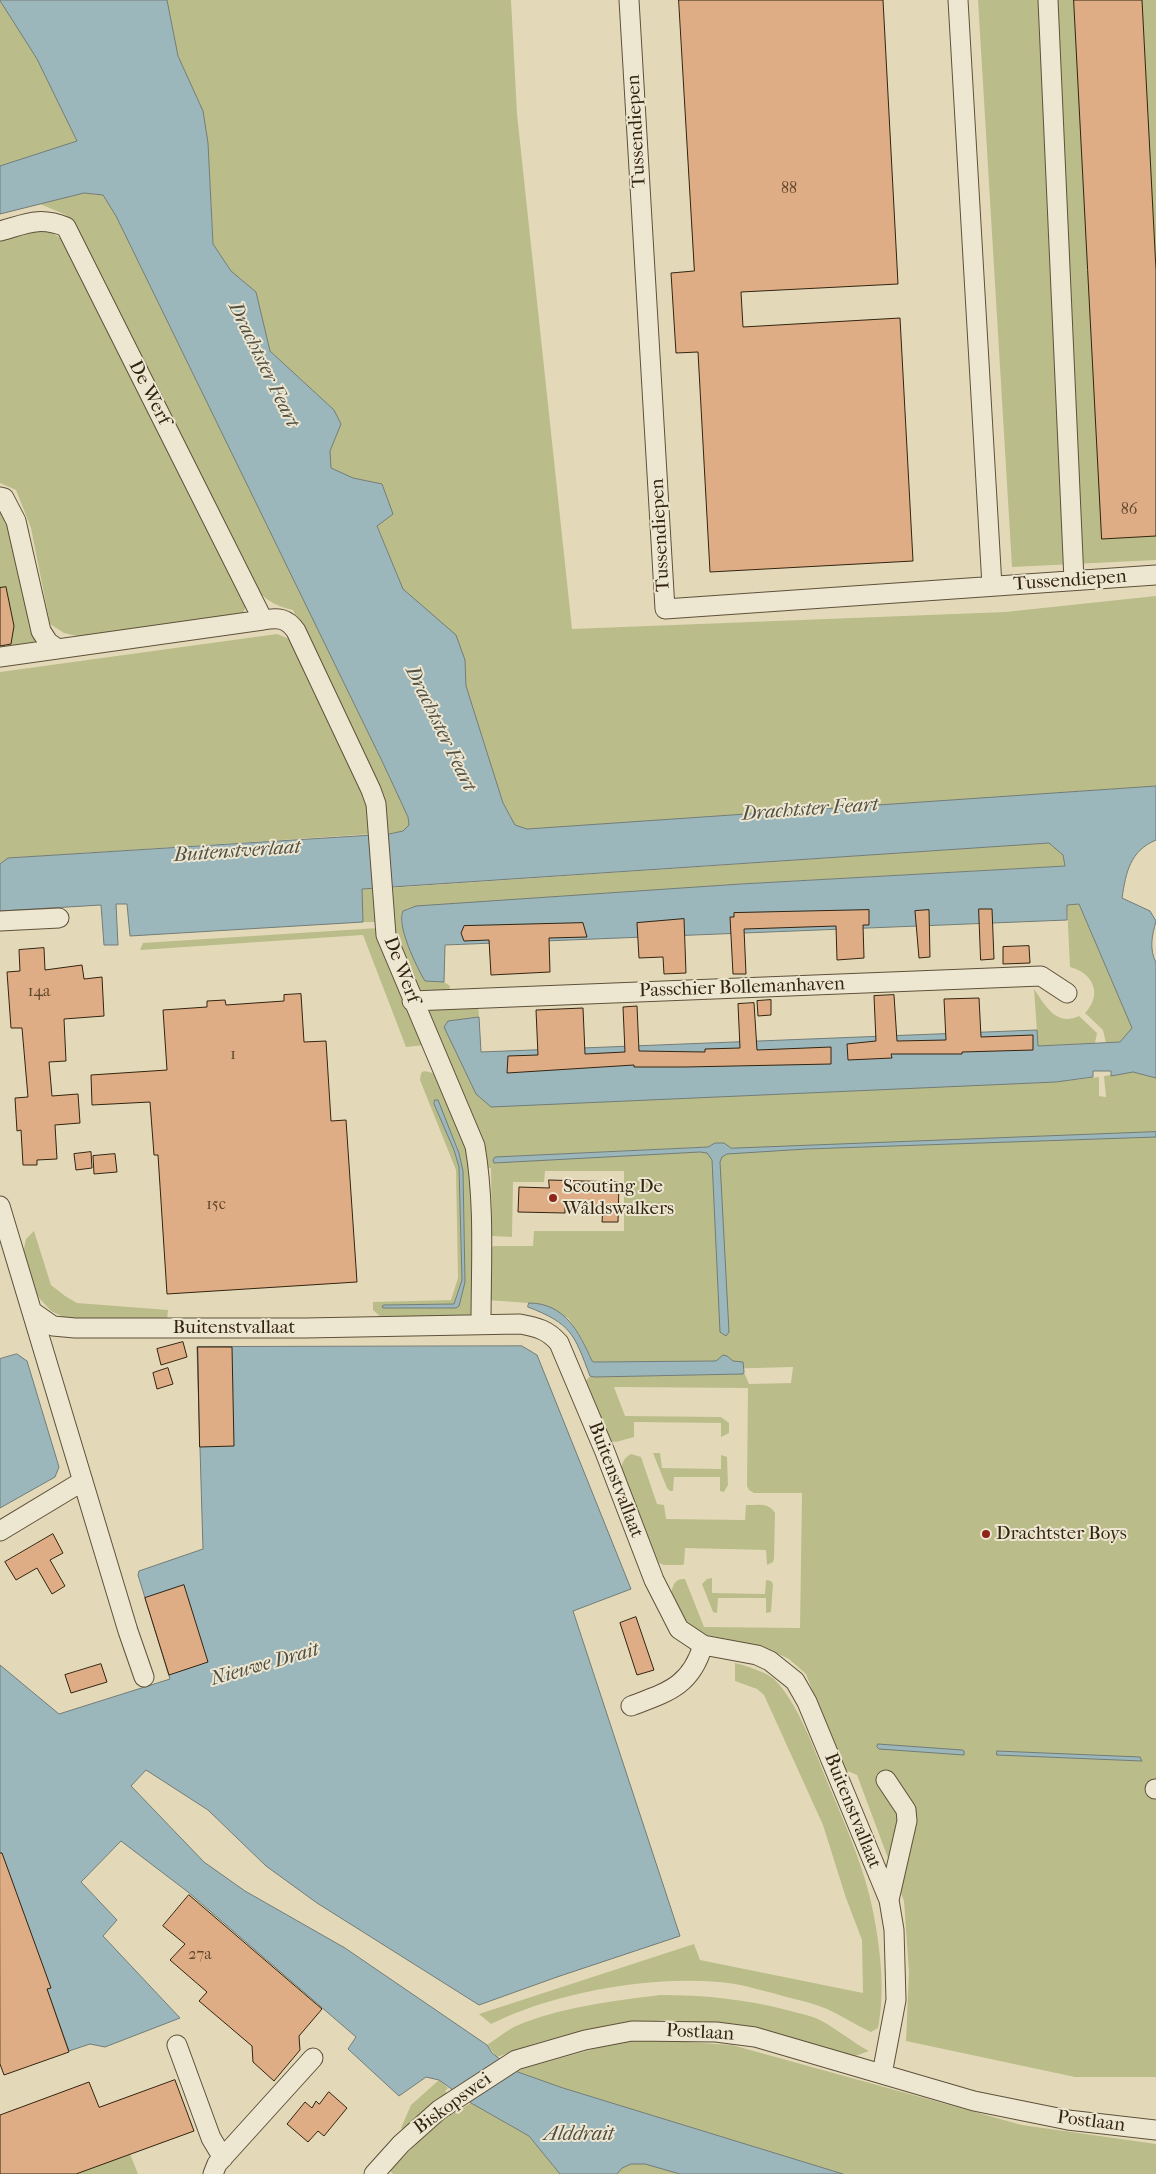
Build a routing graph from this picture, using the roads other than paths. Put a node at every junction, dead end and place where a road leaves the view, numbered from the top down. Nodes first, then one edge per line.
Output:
1 (629, 0) edge
2 (958, 0) edge
3 (1048, 0) edge
4 (0, 230) edge
5 (0, 497) edge
6 (1156, 575) edge
7 (1074, 580) junction
8 (992, 586) junction
9 (263, 620) junction
10 (58, 649) junction
11 (0, 657) edge
12 (60, 918) dead end
13 (0, 921) edge
14 (1067, 993) dead end
15 (412, 1000) junction
16 (0, 1206) edge
17 (33, 1312) junction
18 (481, 1324) junction
19 (83, 1481) junction
20 (0, 1531) edge
21 (703, 1645) junction
22 (144, 1677) dead end
23 (632, 1706) dead end
24 (886, 1780) dead end
25 (889, 1900) junction
26 (177, 2045) dead end
27 (313, 2058) dead end
28 (516, 2060) joint
29 (882, 2074) junction
30 (1156, 2130) edge
31 (223, 2158) junction
32 (212, 2174) edge
33 (374, 2174) edge

1 - 8 street, Tussendiepen
2 - 8 street
3 - 7 street
4 - 9 street, De Werf
5 - 10 street
6 - 7 street, Tussendiepen
7 - 8 street, Tussendiepen
9 - 10 street, De Werf
9 - 15 street, De Werf
10 - 11 street
12 - 13 street
14 - 15 street, Passchier Bollemanhaven
15 - 18 street, De Werf
16 - 17 street
17 - 18 street, Buitenstvallaat
17 - 19 street
18 - 21 street, Buitenstvallaat
19 - 20 street
19 - 22 street
21 - 23 street
21 - 25 street, Buitenstvallaat
24 - 25 street
25 - 29 street, Buitenstvallaat
26 - 31 street
27 - 31 street
28 - 29 street, Postlaan
28 - 33 street, Biskopswei
29 - 30 street, Postlaan
31 - 32 street

